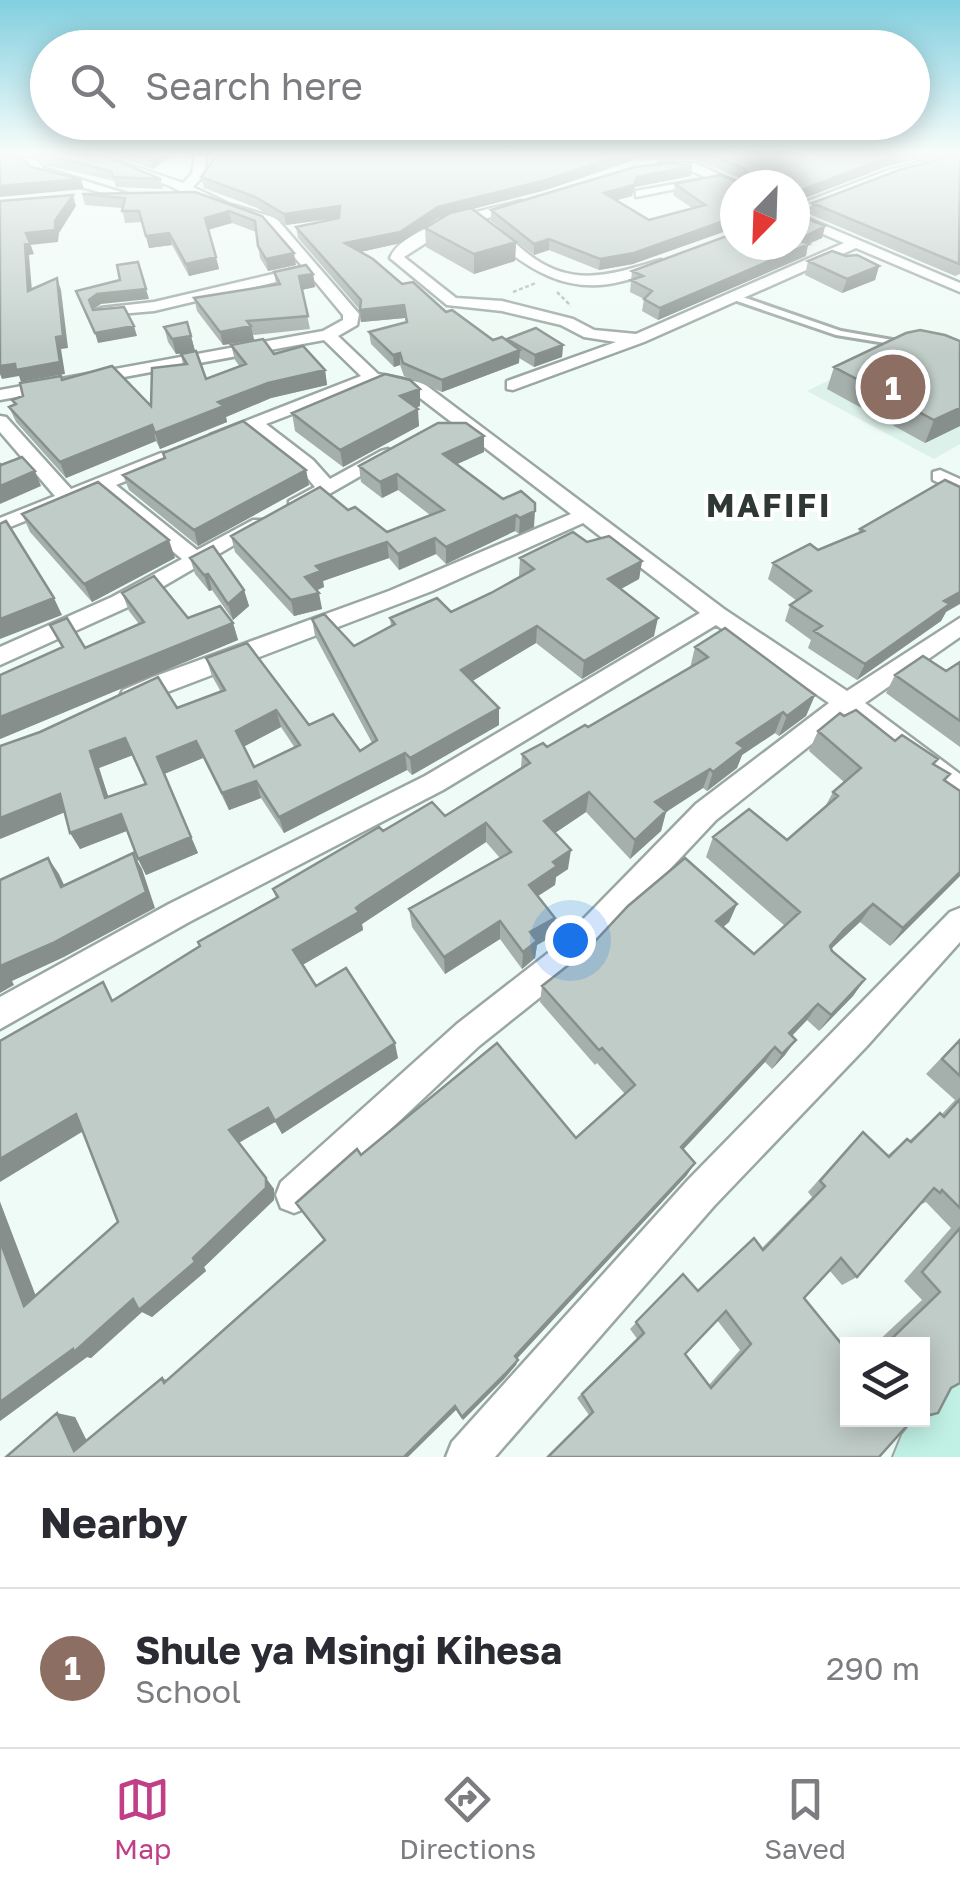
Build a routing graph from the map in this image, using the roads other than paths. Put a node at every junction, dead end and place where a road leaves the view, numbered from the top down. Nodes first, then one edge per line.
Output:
1 (267, 220) edge
2 (464, 220) edge
3 (813, 220) edge
4 (478, 221) edge
5 (304, 229) edge
6 (282, 234) junction
7 (856, 243) junction
8 (671, 260) edge
9 (313, 270) junction
10 (960, 288) edge
11 (734, 297) junction
12 (101, 312) edge
13 (586, 333) junction
14 (328, 336) junction
15 (638, 339) junction
16 (914, 346) edge
17 (600, 354) junction
18 (372, 378) junction
19 (514, 385) dead end
20 (0, 395) edge
21 (0, 421) edge
22 (253, 422) junction
23 (407, 444) edge
24 (940, 476) dead end
25 (102, 483) junction
26 (328, 488) junction
27 (960, 488) edge
28 (67, 497) junction
29 (587, 514) junction
30 (0, 525) edge
31 (194, 558) junction
32 (716, 614) junction
33 (960, 626) edge
34 (0, 657) edge
35 (118, 703) edge
36 (847, 703) junction
37 (960, 788) edge
38 (960, 922) edge
39 (0, 1014) edge
40 (294, 1195) dead end
41 (960, 1413) edge
42 (467, 1457) edge
43 (924, 1457) edge

1 - 6 street
2 - 13 street
3 - 7 street
4 - 8 street
5 - 6 street
6 - 9 street
7 - 10 street
7 - 11 street
9 - 12 street
9 - 14 street
11 - 15 street
11 - 16 lane
13 - 15 street
13 - 17 street
14 - 18 street
14 - 20 street
15 - 17 street
17 - 19 street
18 - 22 street
18 - 29 street
21 - 28 street
22 - 25 street
22 - 26 street
23 - 26 street
24 - 27 street
25 - 28 street
25 - 31 street
26 - 31 street
28 - 30 street
29 - 32 street
29 - 35 street
31 - 34 street
32 - 36 street
32 - 39 street
33 - 36 street
36 - 37 street
36 - 40 street
38 - 42 street
41 - 43 street

